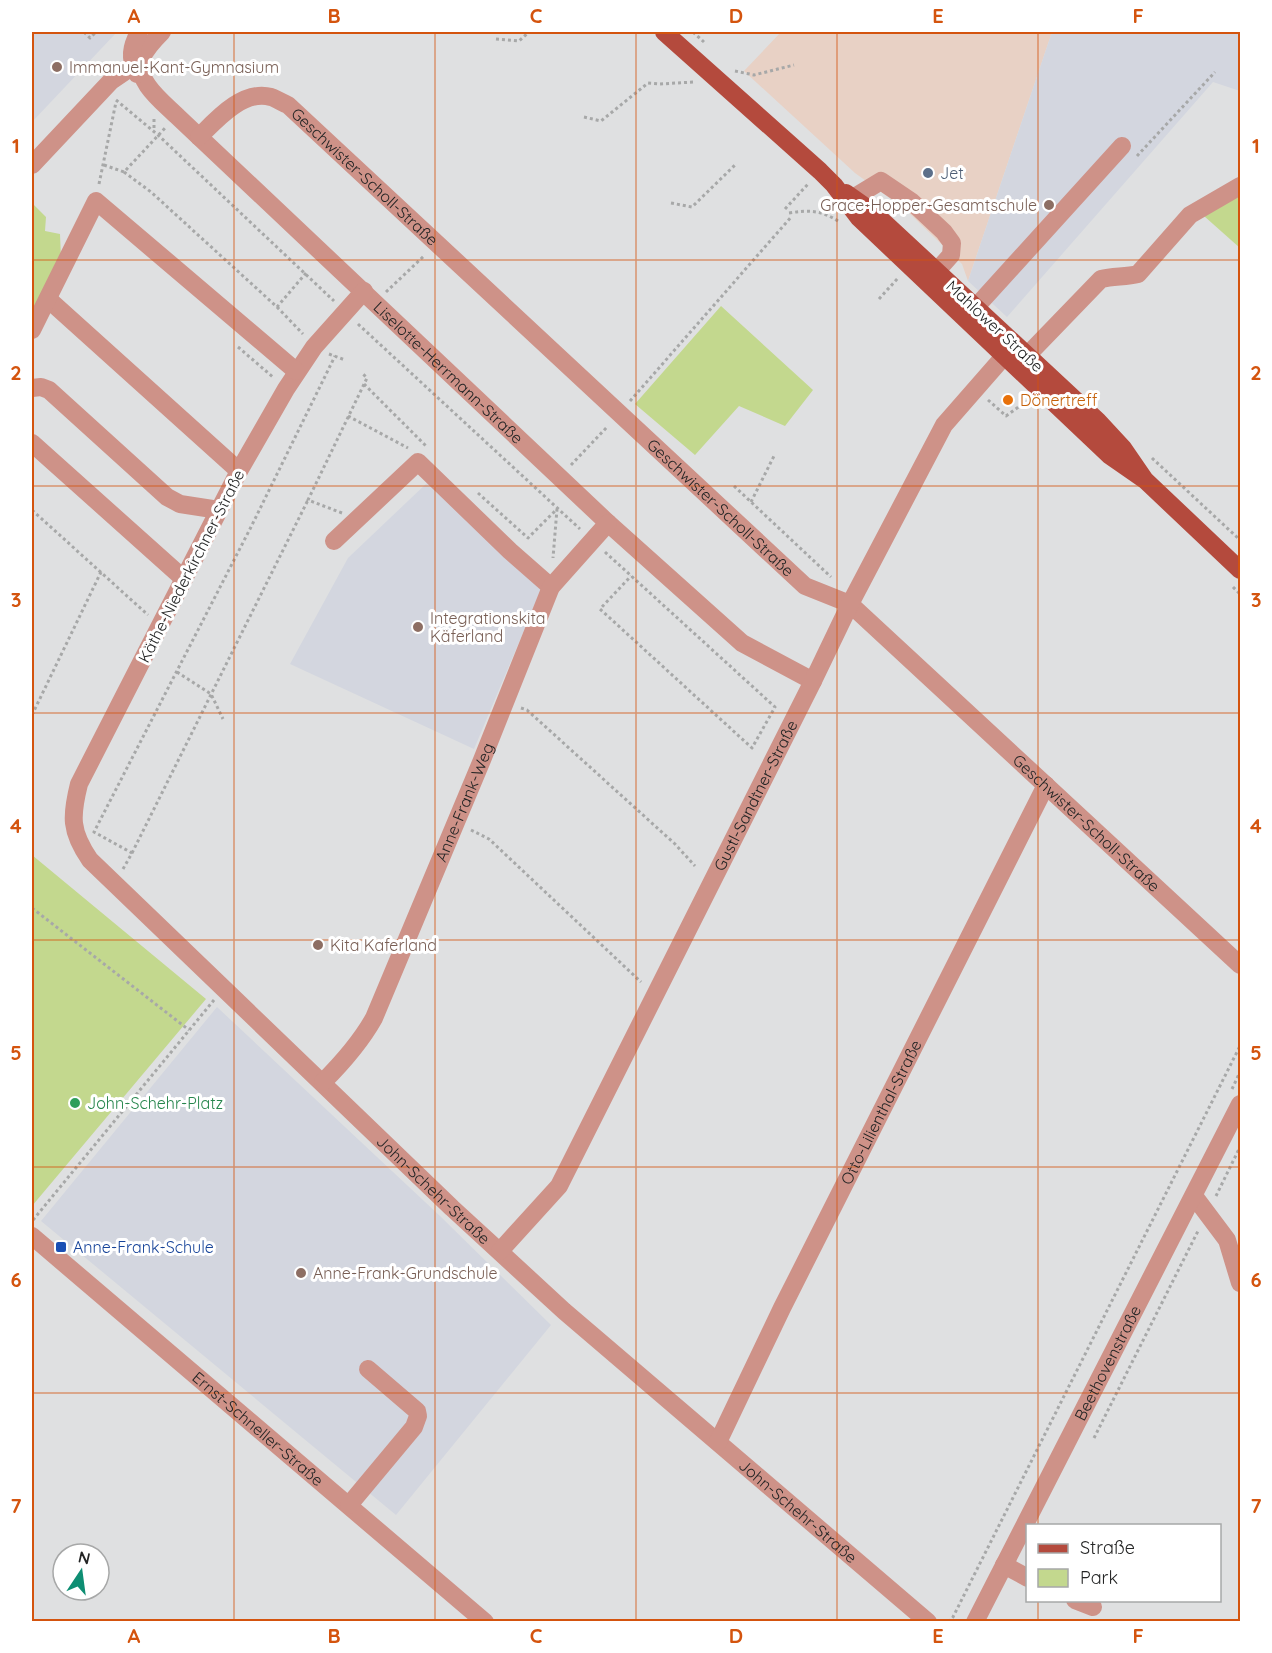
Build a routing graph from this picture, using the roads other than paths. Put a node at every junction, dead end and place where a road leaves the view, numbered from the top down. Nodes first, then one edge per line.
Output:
1 (139, 32) edge
2 (162, 32) edge
3 (664, 32) edge
4 (133, 66) junction
5 (147, 87) junction
6 (199, 137) junction
7 (1122, 146) dead end
8 (32, 165) edge
9 (834, 185) junction
10 (1240, 186) edge
11 (853, 198) junction
12 (931, 277) junction
13 (370, 297) junction
14 (48, 299) junction
15 (975, 308) junction
16 (32, 330) edge
17 (1016, 355) junction
18 (296, 371) junction
19 (32, 388) edge
20 (32, 443) edge
21 (239, 471) junction
22 (219, 510) junction
23 (608, 523) junction
24 (334, 541) dead end
25 (1240, 570) edge
26 (184, 579) junction
27 (551, 587) junction
28 (850, 604) junction
29 (813, 681) junction
30 (1046, 785) junction
31 (90, 860) joint
32 (1240, 965) edge
33 (323, 1082) junction
34 (1240, 1104) edge
35 (1194, 1196) junction
36 (32, 1236) edge
37 (500, 1251) junction
38 (1240, 1283) edge
39 (368, 1369) dead end
40 (718, 1442) junction
41 (349, 1505) junction
42 (1004, 1565) junction
43 (1026, 1577) edge
44 (1080, 1602) edge
45 (1093, 1607) dead end
46 (485, 1622) edge
47 (928, 1622) edge
48 (975, 1622) edge

1 - 4 street
2 - 5 street
3 - 9 main road, Mahlower Straße
4 - 5 street, Liselotte-Herrmann-Straße
4 - 8 street
5 - 6 street, Liselotte-Herrmann-Straße
6 - 13 street, Liselotte-Herrmann-Straße
6 - 28 street, Geschwister-Scholl-Straße
7 - 15 street
9 - 11 main road, Mahlower Straße
9 - 12 main road, Mahlower Straße
10 - 17 street, Gustl-Sandtner-Straße
11 - 12 main road, Mahlower Straße
11 - 12 street
12 - 15 main road, Mahlower Straße
12 - 17 main road, Mahlower Straße
13 - 18 street, Käthe-Niederkirchner-Straße
13 - 23 street, Liselotte-Herrmann-Straße
14 - 16 street
14 - 18 street
14 - 21 street
15 - 17 main road, Mahlower Straße
17 - 25 main road, Mahlower Straße
17 - 28 street, Gustl-Sandtner-Straße
18 - 21 street, Käthe-Niederkirchner-Straße
19 - 22 street
20 - 26 street
21 - 22 street, Käthe-Niederkirchner-Straße
22 - 26 street, Käthe-Niederkirchner-Straße
23 - 27 street, Anne-Frank-Weg
23 - 29 street, Liselotte-Herrmann-Straße
24 - 27 street
26 - 31 street, Käthe-Niederkirchner-Straße
27 - 33 street, Anne-Frank-Weg
28 - 29 street, Gustl-Sandtner-Straße
28 - 30 street, Geschwister-Scholl-Straße
29 - 37 street, Gustl-Sandtner-Straße
30 - 32 street, Geschwister-Scholl-Straße
30 - 40 street, Otto-Lilienthal-Straße
31 - 33 street, John-Schehr-Straße
33 - 37 street, John-Schehr-Straße
34 - 35 street, Beethovenstraße
35 - 38 street
35 - 42 street, Beethovenstraße
36 - 41 street, Ernst-Schneller-Straße
37 - 40 street, John-Schehr-Straße
39 - 41 street
40 - 47 street, John-Schehr-Straße
41 - 46 street, Ernst-Schneller-Straße
42 - 43 street
42 - 48 street, Beethovenstraße
44 - 45 street

